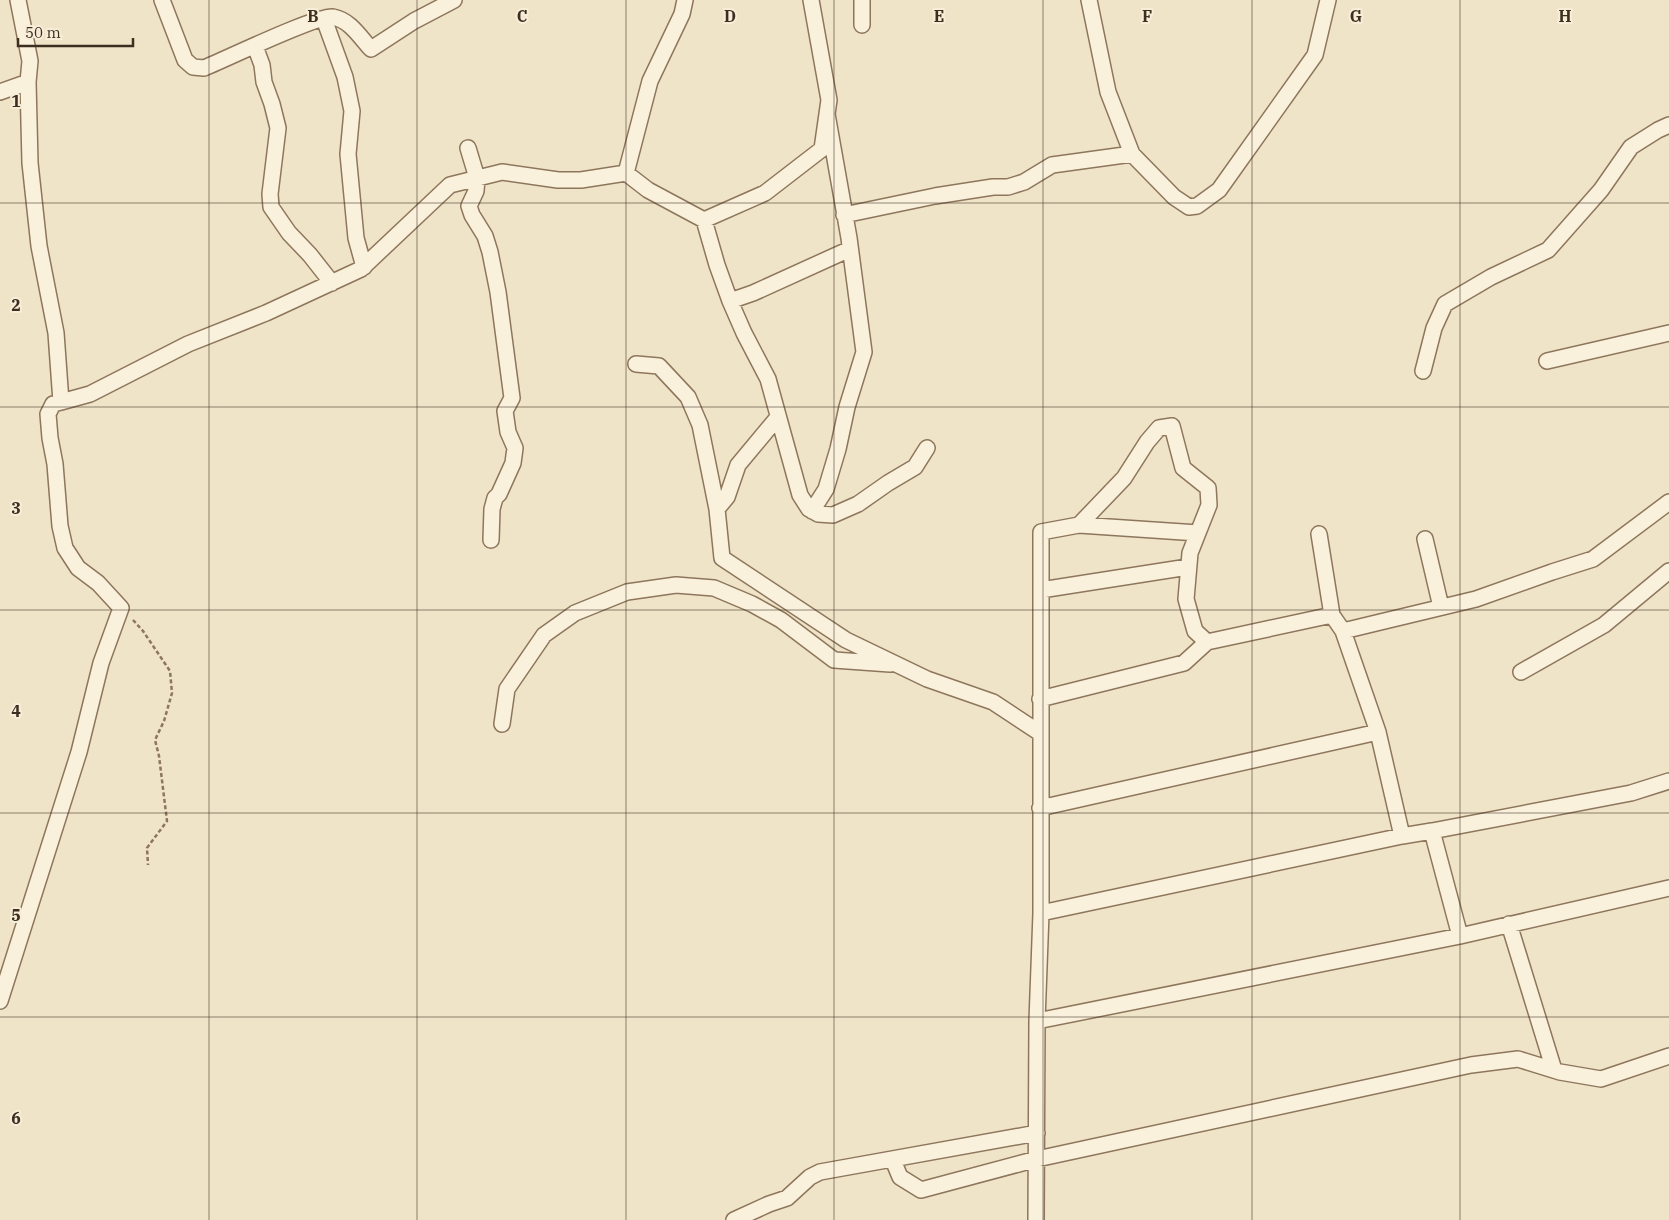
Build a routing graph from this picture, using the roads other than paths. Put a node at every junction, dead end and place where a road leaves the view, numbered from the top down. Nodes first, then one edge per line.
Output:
1 (18, 0) edge
2 (162, 0) edge
3 (454, 0) edge
4 (685, 0) edge
5 (810, 0) edge
6 (862, 0) edge
7 (1089, 0) edge
8 (1328, 0) edge
9 (324, 19) junction
10 (862, 25) dead end
11 (255, 46) junction
12 (28, 82) junction
13 (0, 92) edge
14 (827, 114) junction
15 (1669, 126) edge
16 (468, 148) dead end
17 (1132, 154) junction
18 (626, 173) junction
19 (477, 178) junction
20 (844, 215) junction
21 (704, 220) junction
22 (850, 250) junction
23 (364, 267) junction
24 (332, 283) junction
25 (730, 301) junction
26 (1669, 333) edge
27 (1547, 360) dead end
28 (636, 364) dead end
29 (1423, 371) dead end
30 (61, 402) junction
31 (778, 417) junction
32 (927, 448) dead end
33 (1669, 502) edge
34 (717, 509) junction
35 (812, 511) junction
36 (1079, 525) junction
37 (1198, 533) junction
38 (1318, 534) dead end
39 (1424, 539) dead end
40 (491, 540) dead end
41 (1188, 567) junction
42 (1669, 571) edge
43 (1041, 590) junction
44 (1441, 607) junction
45 (1332, 615) junction
46 (1343, 631) junction
47 (1208, 642) junction
48 (897, 664) junction
49 (1521, 672) dead end
50 (1040, 699) junction
51 (502, 724) dead end
52 (1378, 732) junction
53 (1040, 733) junction
54 (1669, 781) edge
55 (1040, 808) junction
56 (1432, 831) junction
57 (1402, 836) junction
58 (1669, 888) edge
59 (1041, 913) junction
60 (1509, 924) junction
61 (1460, 936) junction
62 (0, 1001) edge
63 (1037, 1021) junction
64 (1669, 1056) edge
65 (1554, 1070) junction
66 (1037, 1133) junction
67 (1037, 1159) junction
68 (893, 1160) junction
69 (734, 1220) edge
70 (1036, 1220) edge

1 - 12 street
2 - 11 street
3 - 9 street
4 - 18 street
5 - 14 street
6 - 10 street
7 - 17 street
8 - 17 street
9 - 11 street
9 - 23 street
11 - 24 street
12 - 13 street
12 - 30 street
14 - 20 street
14 - 21 street
15 - 29 street
16 - 19 street
17 - 20 street
18 - 19 street
18 - 21 street
19 - 23 street
19 - 40 street
20 - 22 street
21 - 25 street
22 - 25 street
22 - 35 street
23 - 24 street
24 - 30 street
25 - 31 street
26 - 27 street
28 - 34 street
30 - 62 street
31 - 34 street
31 - 35 street
32 - 35 street
33 - 44 street
34 - 48 street
36 - 37 street
36 - 37 street
36 - 43 street
37 - 41 street
38 - 45 street
39 - 44 street
41 - 43 street
41 - 47 street
42 - 49 street
43 - 50 street
44 - 46 street
45 - 46 street
45 - 47 street
46 - 52 street
47 - 50 street
48 - 51 street
48 - 53 street
50 - 53 street
52 - 55 street
52 - 57 street
53 - 55 street
54 - 56 street
55 - 59 street
56 - 57 street
56 - 61 street
57 - 59 street
58 - 60 street
59 - 63 street
60 - 61 street
60 - 65 street
61 - 63 street
63 - 66 street
64 - 65 street
65 - 67 street
66 - 67 street
66 - 68 street
67 - 68 street
67 - 70 street
68 - 69 street

